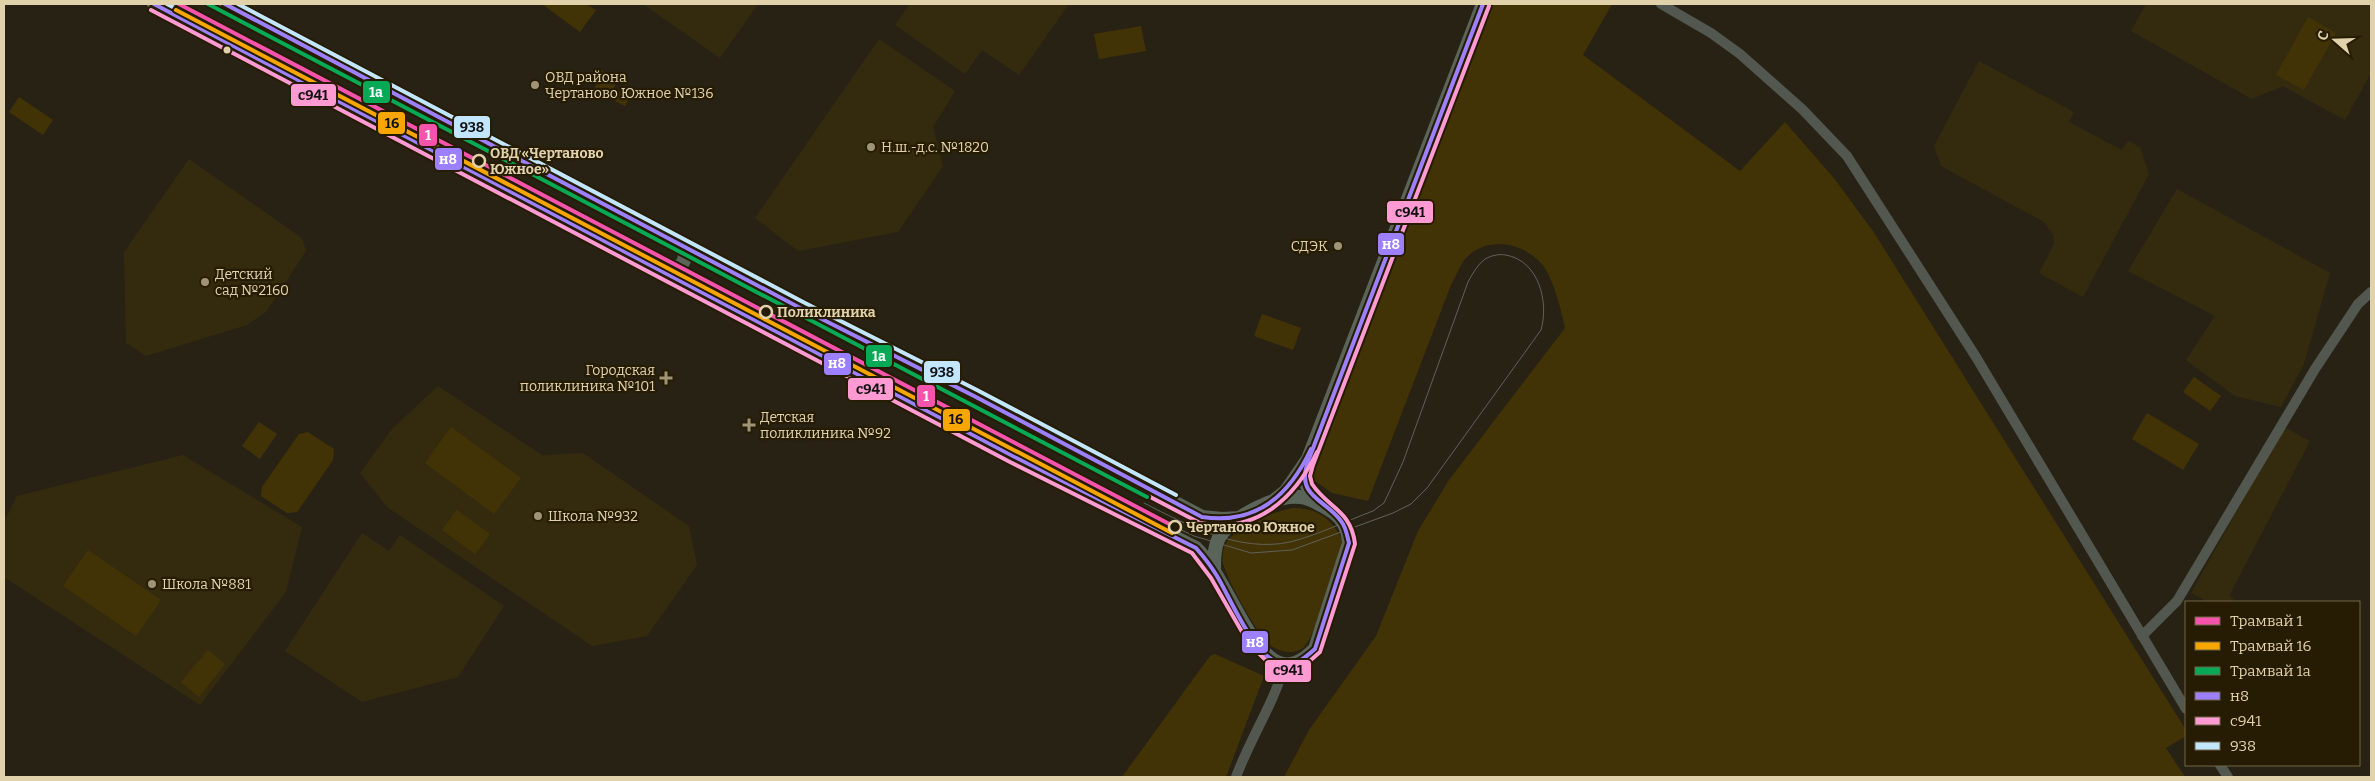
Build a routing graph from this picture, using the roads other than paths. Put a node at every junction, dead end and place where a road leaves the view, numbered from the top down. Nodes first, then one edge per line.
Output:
1 (154, 4) edge
2 (224, 4) edge
3 (1483, 4) edge
4 (1661, 4) edge
5 (684, 246) junction
6 (665, 272) junction
7 (2371, 292) edge
8 (1308, 459) junction
9 (1274, 501) junction
10 (1334, 513) junction
11 (1240, 518) junction
12 (1214, 570) junction
13 (2142, 636) junction
14 (1285, 664) junction
15 (2185, 707) edge
16 (2221, 766) edge
17 (1236, 777) edge
18 (2228, 777) edge

1 - 6 main road
2 - 5 main road
3 - 8 main road
4 - 13 street
5 - 6 main road
5 - 11 main road
6 - 12 main road
7 - 13 street
8 - 9 main road
8 - 10 main road
9 - 10 main road
9 - 11 main road
10 - 14 main road
11 - 12 main road
12 - 14 main road
13 - 15 street
14 - 17 street
16 - 18 street

